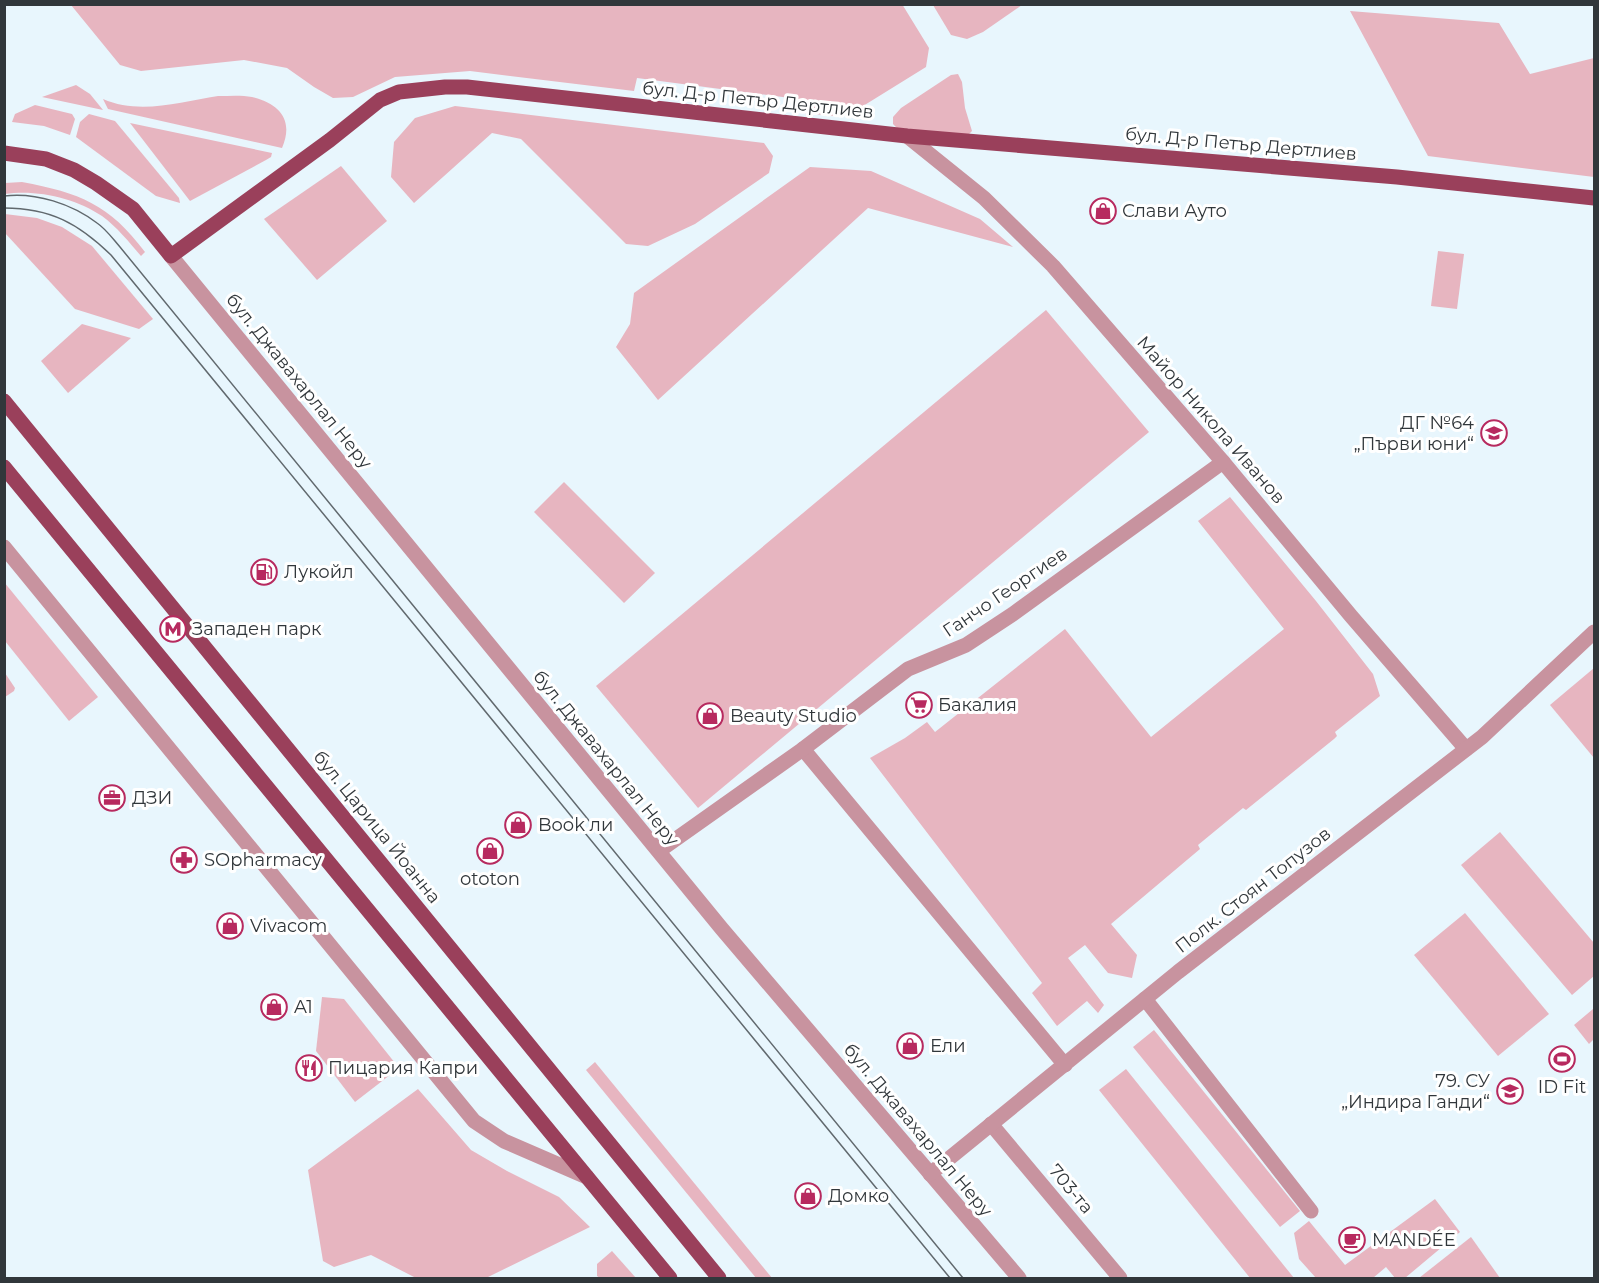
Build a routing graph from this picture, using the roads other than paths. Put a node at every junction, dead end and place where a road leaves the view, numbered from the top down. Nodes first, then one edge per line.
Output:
1 (907, 136) junction
2 (4, 153) edge
3 (1594, 198) edge
4 (171, 256) junction
5 (4, 400) edge
6 (1223, 462) junction
7 (4, 467) edge
8 (4, 547) edge
9 (1594, 632) edge
10 (803, 749) junction
11 (1466, 749) junction
12 (659, 852) junction
13 (1145, 999) junction
14 (1065, 1065) junction
15 (991, 1124) junction
16 (930, 1174) junction
17 (587, 1177) junction
18 (1311, 1211) dead end
19 (670, 1278) edge
20 (719, 1278) edge
21 (1018, 1278) edge
22 (1120, 1278) edge

1 - 3 main road, бул. Д-р Петър Дертлиев
1 - 4 main road, бул. Д-р Петър Дертлиев
1 - 6 street, Майор Никола Иванов
2 - 4 main road
4 - 12 street, бул. Джавахарлал Неру
5 - 20 main road, бул. Царица Йоанна
6 - 10 street, Ганчо Георгиев
6 - 11 street, Майор Никола Иванов
7 - 17 main road
8 - 17 street
9 - 11 street, Полк. Стоян Топузов
10 - 12 street, Ганчо Георгиев
10 - 14 street
11 - 13 street, Полк. Стоян Топузов
12 - 16 street, бул. Джавахарлал Неру
13 - 14 street, Полк. Стоян Топузов
13 - 18 street
14 - 15 street, Полк. Стоян Топузов
15 - 16 street, Полк. Стоян Топузов
15 - 22 street, 703-та
16 - 21 street, бул. Джавахарлал Неру
17 - 19 main road

